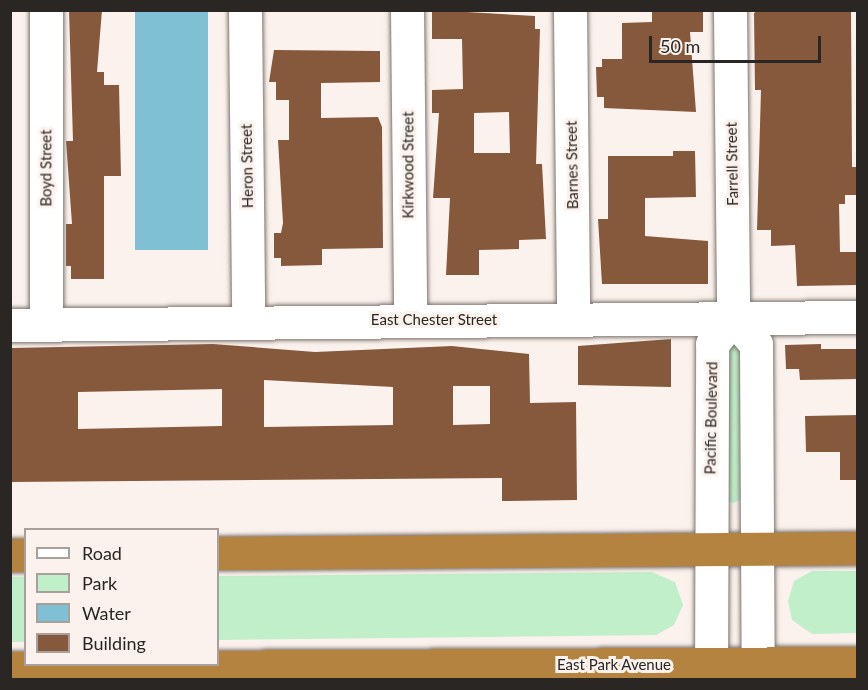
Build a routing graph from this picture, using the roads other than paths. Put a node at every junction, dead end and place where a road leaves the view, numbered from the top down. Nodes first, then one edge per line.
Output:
1 (46, 10) edge
2 (245, 10) edge
3 (407, 10) edge
4 (570, 10) edge
5 (730, 10) edge
6 (858, 316) edge
7 (733, 318) junction
8 (573, 319) junction
9 (410, 320) junction
10 (248, 322) junction
11 (10, 325) edge
12 (46, 325) junction
13 (759, 548) junction
14 (858, 548) edge
15 (710, 549) junction
16 (219, 554) edge
17 (858, 663) edge
18 (10, 668) edge
19 (711, 672) edge
20 (758, 672) edge

1 - 12 street, Boyd Street
2 - 10 street, Heron Street
3 - 9 street, Kirkwood Street
4 - 8 street, Barnes Street
5 - 7 street, Farrell Street
6 - 7 street, East Chester Street
7 - 8 street, East Chester Street
7 - 13 street
7 - 15 street, Pacific Boulevard
8 - 9 street, East Chester Street
9 - 10 street, East Chester Street
10 - 12 street, East Chester Street
11 - 12 street, East Chester Street
13 - 14 highway
13 - 15 highway
13 - 20 street
15 - 16 highway
15 - 19 street, Pacific Boulevard
17 - 20 highway, East Park Avenue
18 - 19 highway, East Park Avenue
19 - 20 highway, East Park Avenue

